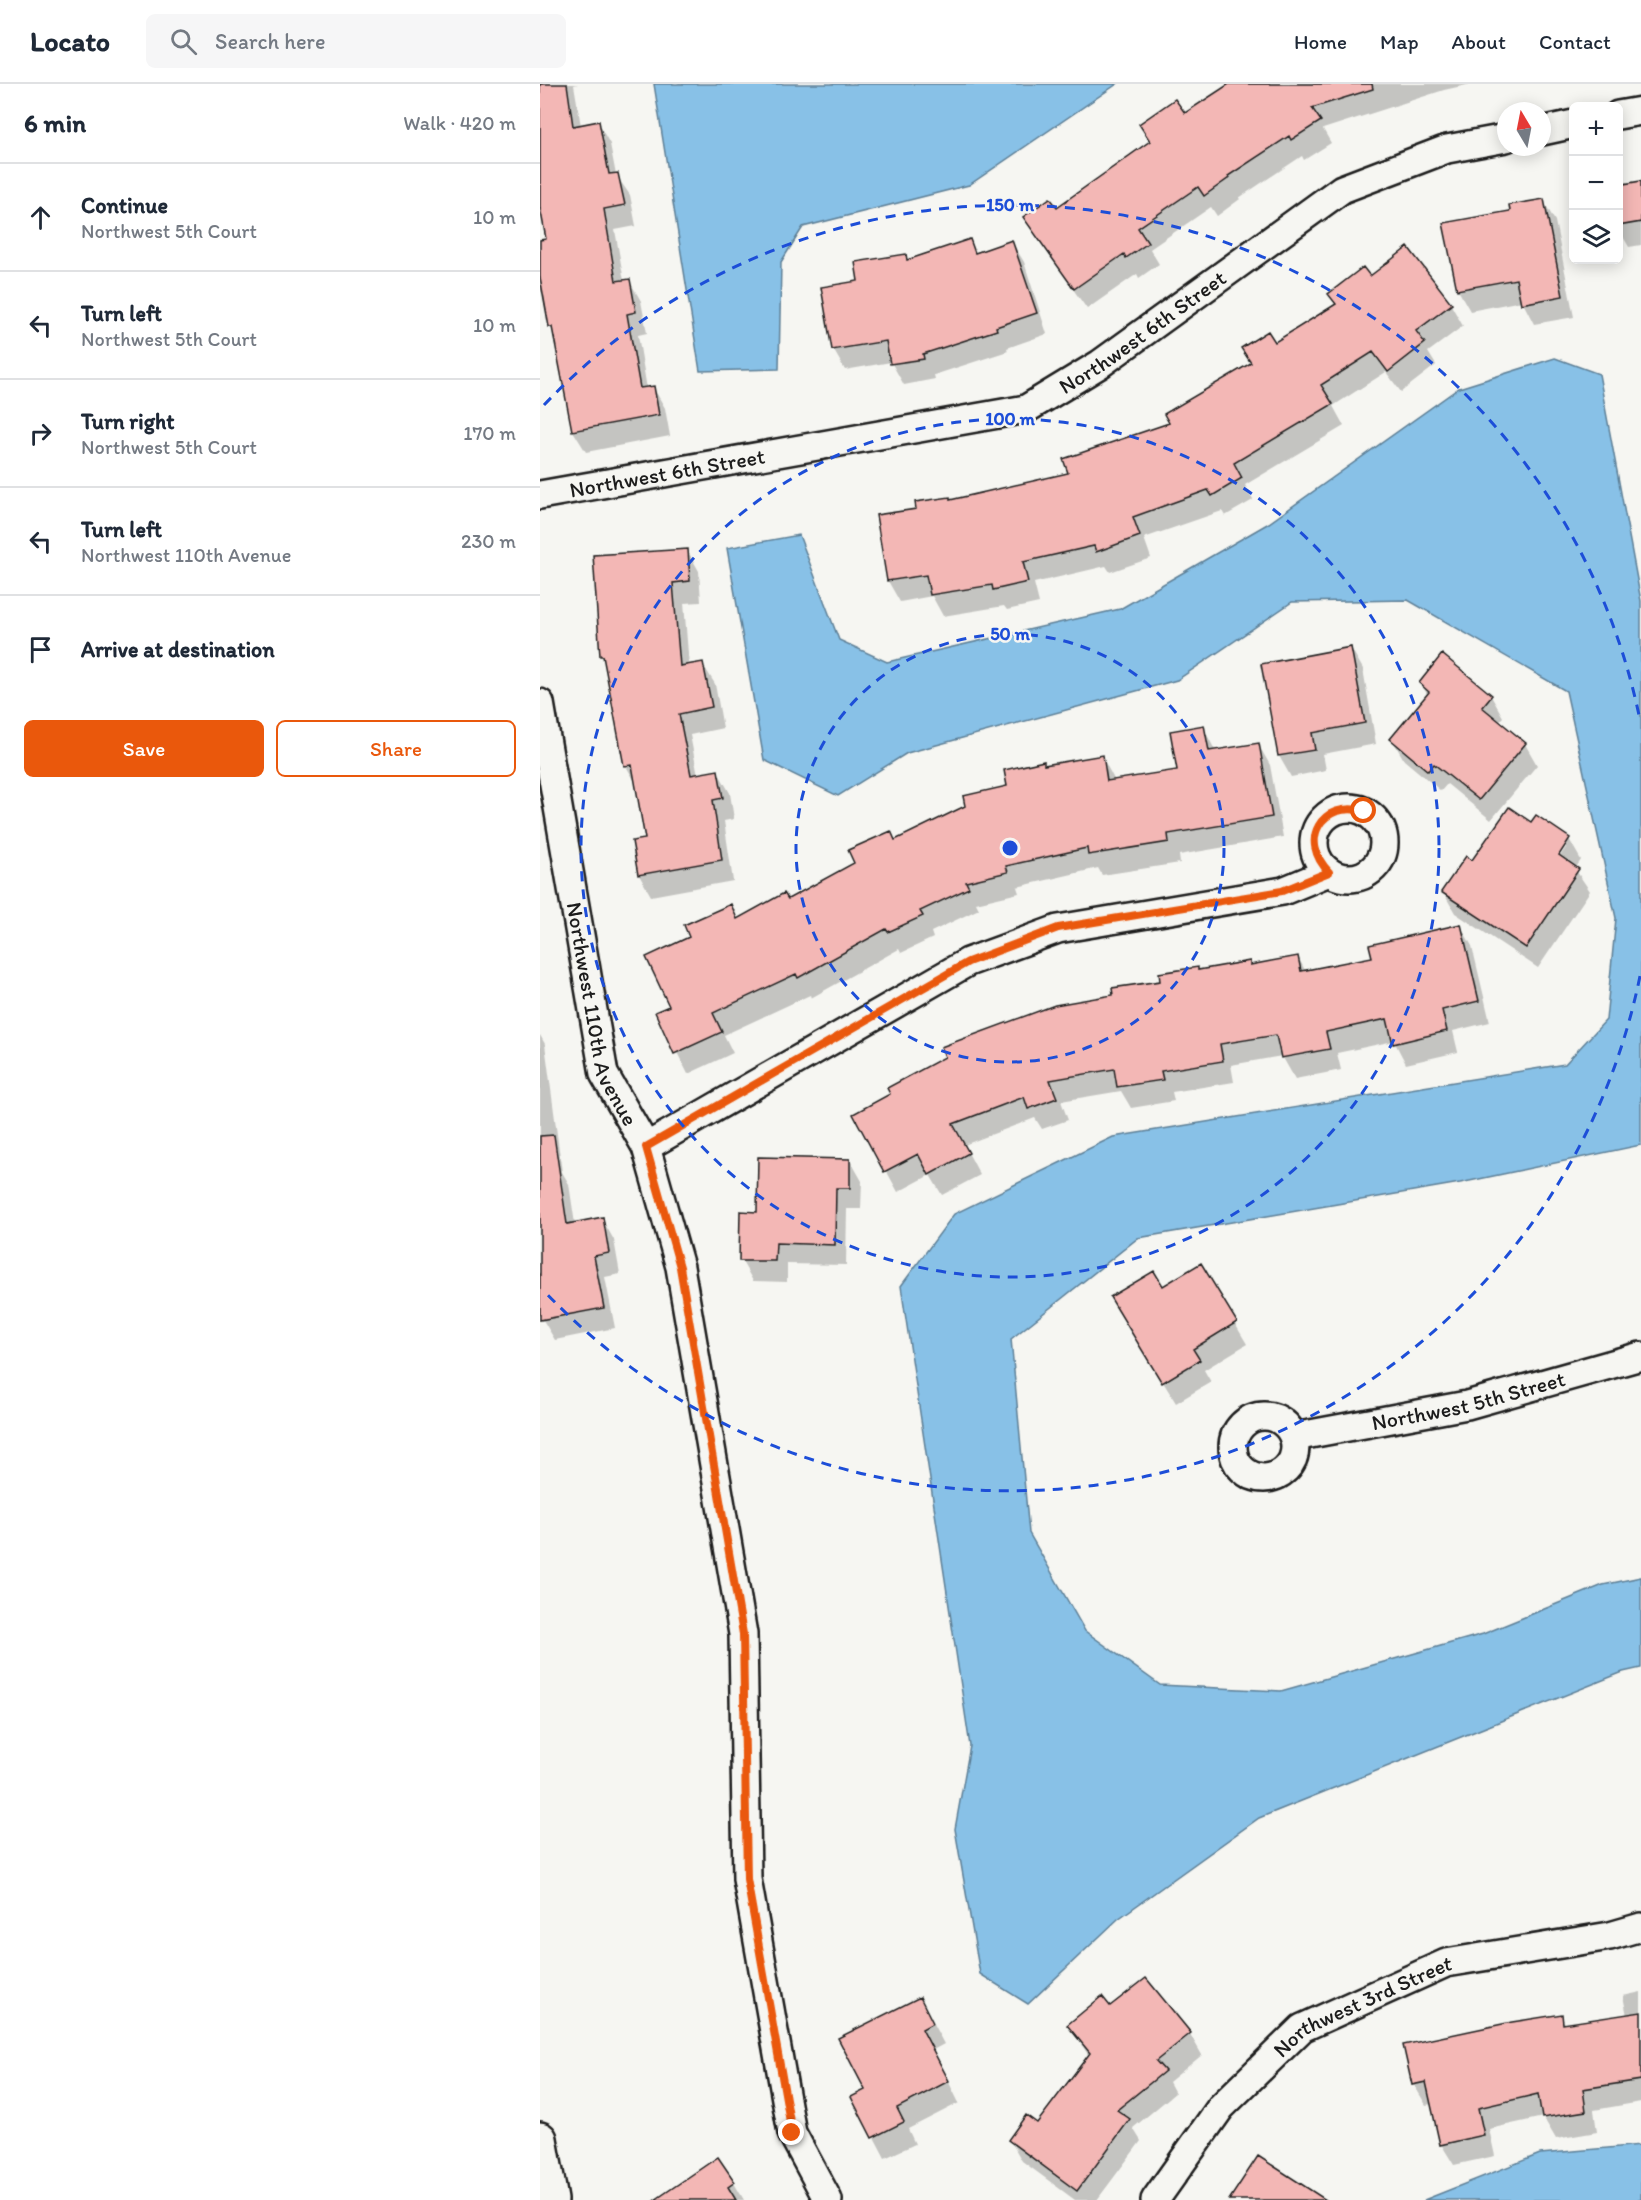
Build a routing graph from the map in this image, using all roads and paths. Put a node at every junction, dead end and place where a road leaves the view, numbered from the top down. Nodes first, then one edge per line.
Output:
1 (1641, 111) edge
2 (1623, 114) edge
3 (1569, 125) edge
4 (1551, 129) edge
5 (1497, 140) edge
6 (540, 495) edge
7 (540, 703) edge
8 (1329, 872) dead end
9 (646, 1147) junction
10 (1641, 1356) edge
11 (1294, 1437) dead end
12 (1641, 1927) edge
13 (540, 2139) edge
14 (551, 2200) edge
15 (828, 2200) edge
16 (1155, 2200) edge

1 - 2 street
3 - 4 street
5 - 6 street, Northwest 6th Street
7 - 9 street, Northwest 110th Avenue
8 - 9 street
9 - 15 street, Northwest 110th Avenue
10 - 11 street, Northwest 5th Street
12 - 16 street, Northwest 3rd Street
13 - 14 main road

